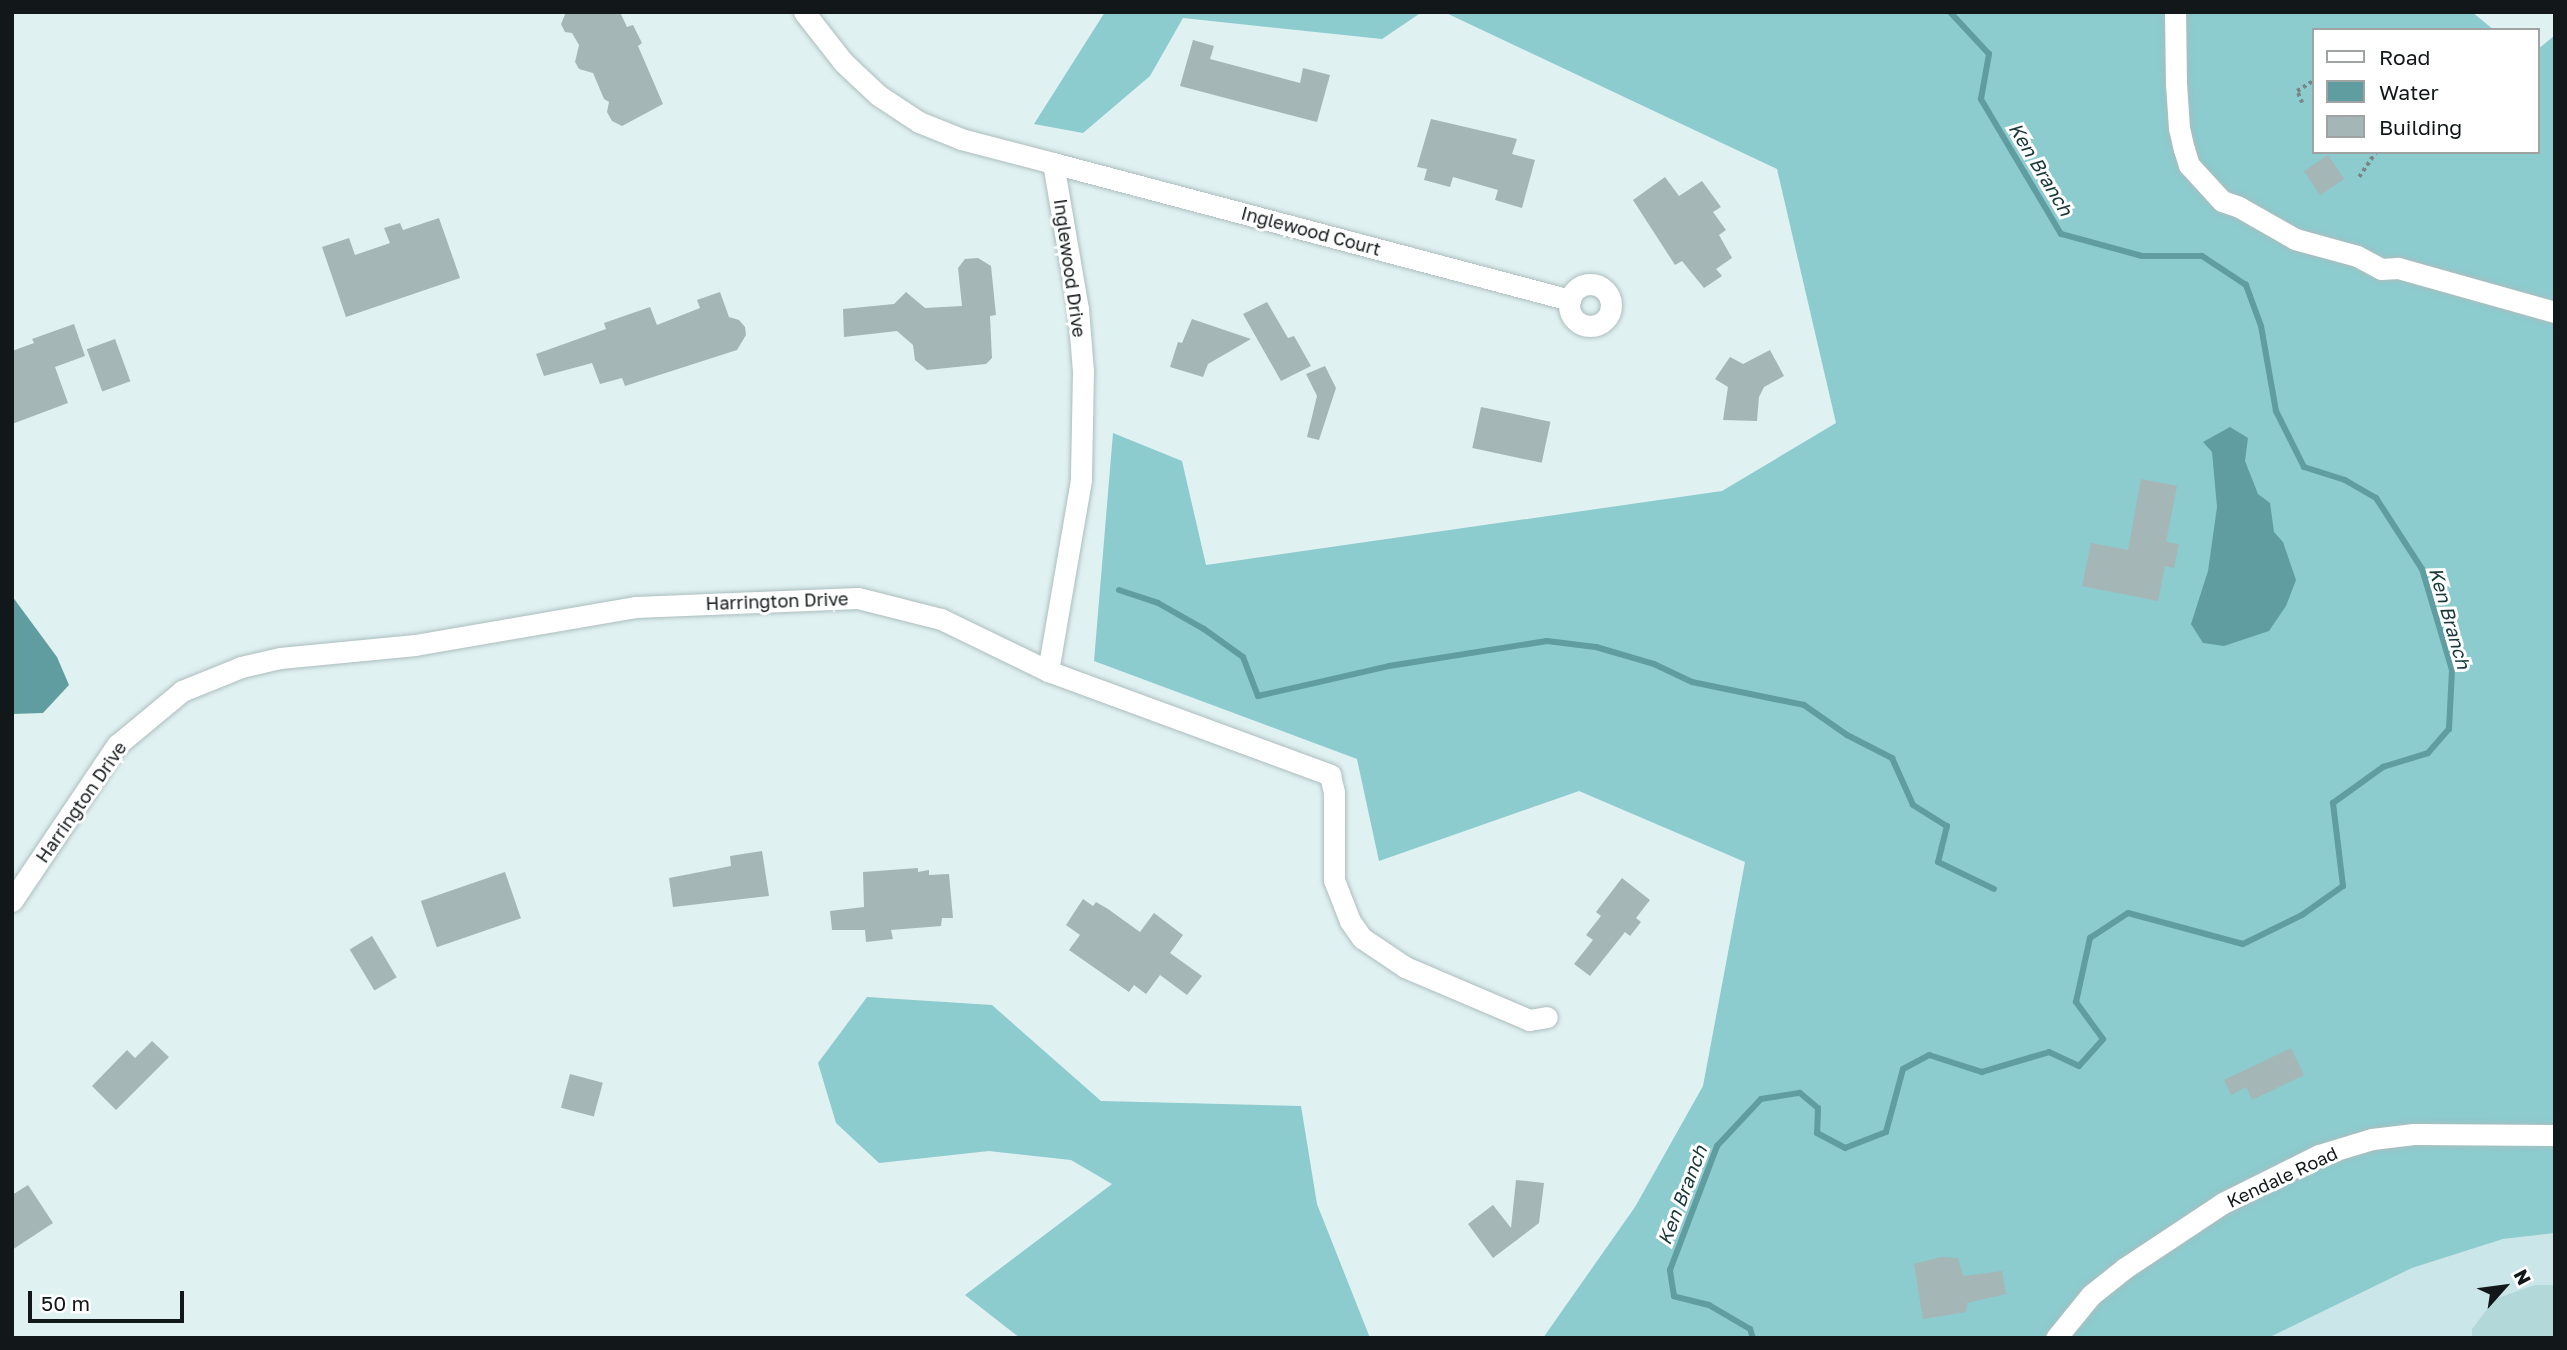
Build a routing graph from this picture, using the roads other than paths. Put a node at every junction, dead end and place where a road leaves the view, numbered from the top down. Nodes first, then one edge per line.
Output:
1 (804, 12) edge
2 (2175, 12) edge
3 (1053, 163) junction
4 (1570, 300) dead end
5 (2555, 312) edge
6 (1048, 671) junction
7 (12, 901) edge
8 (1547, 1017) dead end
9 (2555, 1135) edge
10 (2056, 1338) edge

1 - 3 street
2 - 5 street
3 - 4 street, Inglewood Court
3 - 6 street, Inglewood Drive
6 - 7 street, Harrington Drive
6 - 8 street, Harrington Drive
9 - 10 street, Kendale Road

